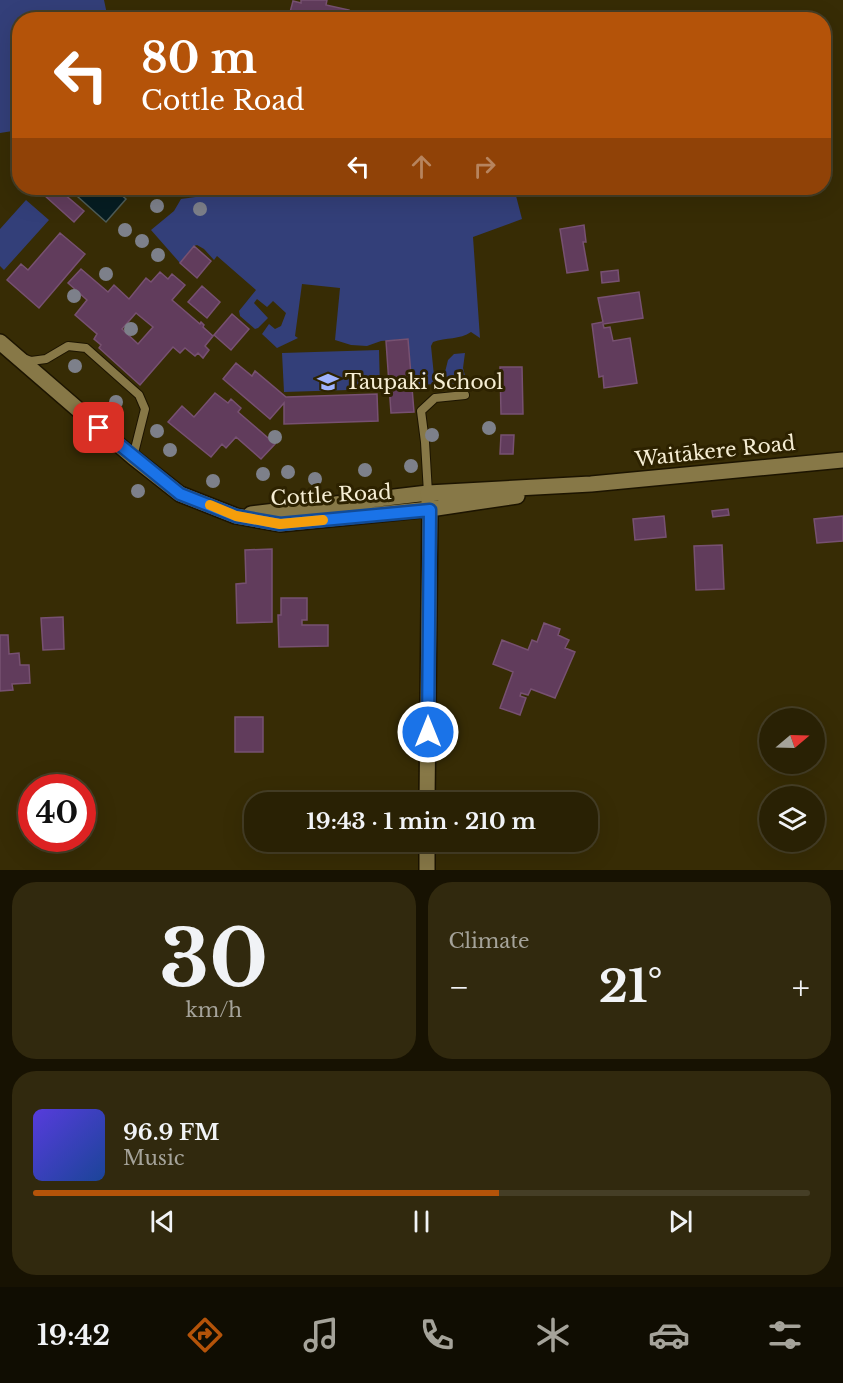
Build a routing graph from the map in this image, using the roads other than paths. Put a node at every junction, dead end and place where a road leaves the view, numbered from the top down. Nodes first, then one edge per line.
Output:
1 (0, 342) edge
2 (16, 356) junction
3 (465, 395) dead end
4 (133, 457) junction
5 (843, 460) edge
6 (591, 484) junction
7 (428, 494) junction
8 (430, 510) junction
9 (236, 516) junction
10 (427, 792) edge
11 (427, 852) edge
12 (427, 870) edge

1 - 2 street, Cottle Road
2 - 4 street, Cottle Road
2 - 4 lane
3 - 7 lane
4 - 9 street, Cottle Road
5 - 6 street, Waitākere Road
6 - 7 street, Waitākere Road
6 - 8 street, Waitākere Road
7 - 8 street
7 - 9 street, Cottle Road
8 - 9 street, Cottle Road
8 - 10 street
11 - 12 street

